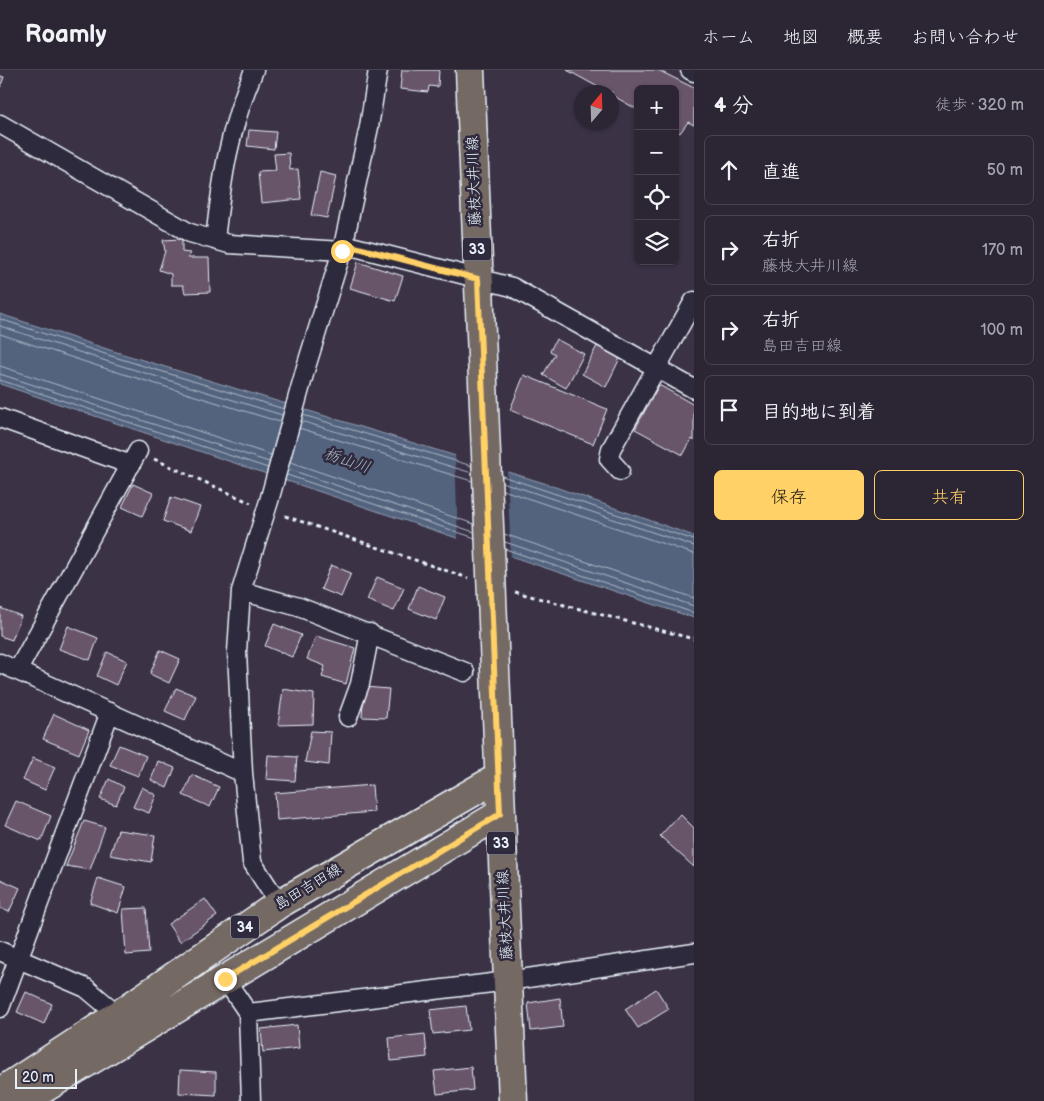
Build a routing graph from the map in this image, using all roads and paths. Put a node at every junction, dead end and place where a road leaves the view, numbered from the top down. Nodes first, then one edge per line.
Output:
1 (254, 70) edge
2 (378, 70) edge
3 (470, 70) edge
4 (690, 70) edge
5 (694, 72) edge
6 (0, 124) edge
7 (215, 240) junction
8 (343, 247) junction
9 (478, 279) junction
10 (694, 301) edge
11 (656, 368) junction
12 (694, 389) edge
13 (0, 418) edge
14 (620, 471) dead end
15 (268, 505) junction
16 (490, 580) junction
17 (241, 591) junction
18 (370, 633) junction
19 (694, 639) edge
20 (0, 663) edge
21 (18, 670) junction
22 (465, 672) dead end
23 (110, 712) junction
24 (348, 717) dead end
25 (243, 773) junction
26 (498, 776) junction
27 (500, 814) junction
28 (279, 904) junction
29 (0, 951) edge
30 (694, 953) edge
31 (19, 959) junction
32 (225, 979) junction
33 (508, 981) junction
34 (0, 1008) edge
35 (248, 1013) junction
36 (118, 1015) junction
37 (0, 1092) edge
38 (23, 1101) edge
39 (251, 1101) edge
40 (513, 1101) edge

1 - 7 street
2 - 8 street
3 - 9 main road, 藤枝大井川線 / 33
4 - 5 street
6 - 7 street
7 - 8 street
8 - 9 street
8 - 15 street
9 - 11 street
9 - 16 main road, 藤枝大井川線 / 33
10 - 11 street
11 - 12 street
11 - 14 street
13 - 21 street
15 - 16 path
15 - 17 street
16 - 19 path
16 - 26 main road, 藤枝大井川線 / 33
17 - 18 street
17 - 25 street
18 - 22 street
18 - 24 street
20 - 21 street
21 - 23 street
23 - 25 street
23 - 31 street
25 - 28 street
26 - 27 main road, 藤枝大井川線 / 33
26 - 28 main road, 島田吉田線 / 34
27 - 32 main road, 34
27 - 33 main road, 藤枝大井川線 / 33
28 - 36 main road, 島田吉田線 / 34
29 - 31 street
30 - 33 street
31 - 34 street
31 - 36 street
32 - 35 street
32 - 38 main road, 34
33 - 35 street
33 - 40 main road, 藤枝大井川線 / 33
35 - 39 street
36 - 37 main road, 島田吉田線 / 34

